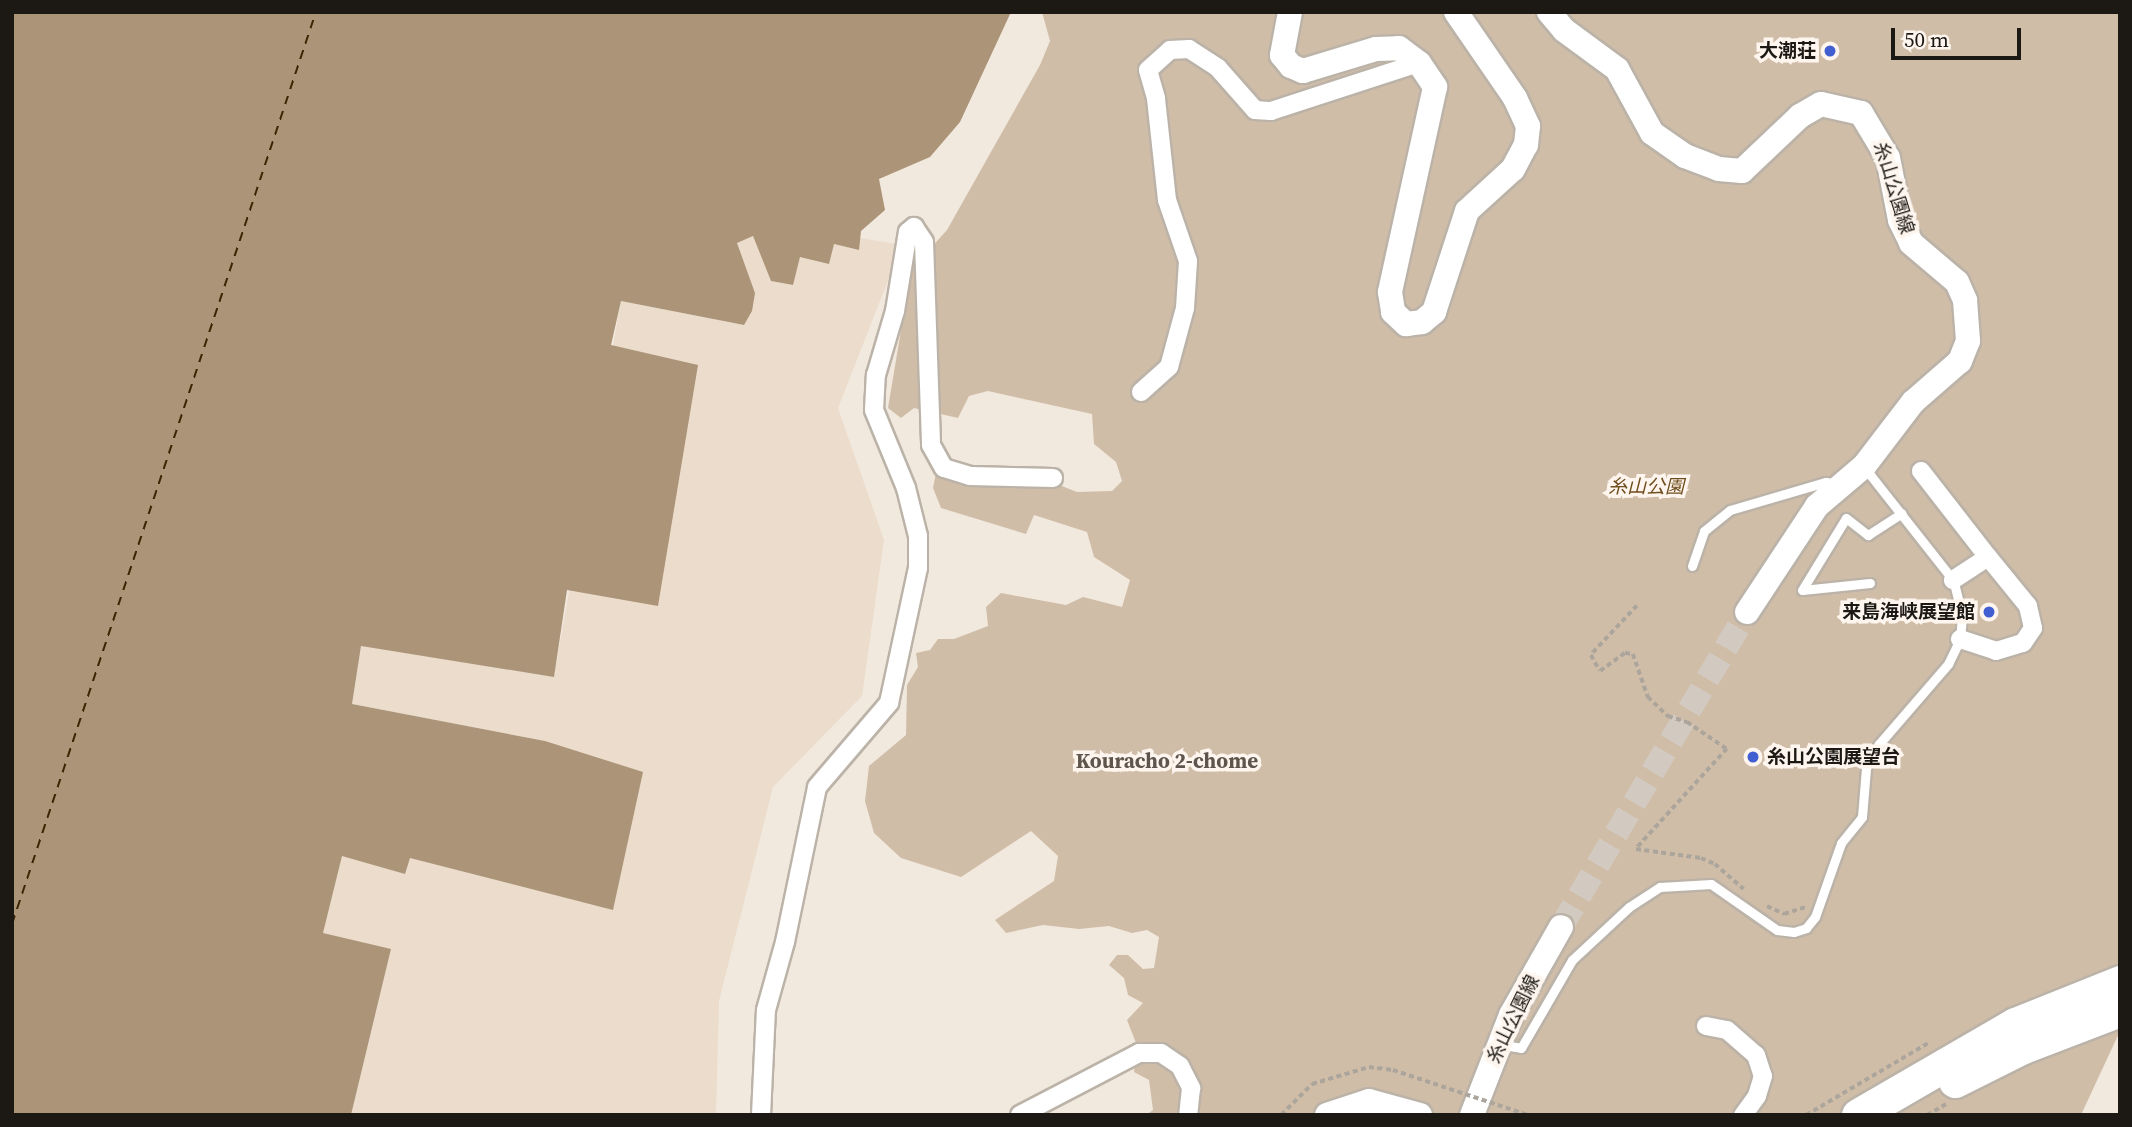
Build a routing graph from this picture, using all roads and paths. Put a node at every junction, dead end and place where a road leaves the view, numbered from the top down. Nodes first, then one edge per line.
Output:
1 (1290, 12) edge
2 (1456, 12) edge
3 (1549, 12) edge
4 (1419, 63) junction
5 (1141, 393) dead end
6 (1864, 466) junction
7 (1921, 471) dead end
8 (1053, 478) dead end
9 (1838, 485) junction
10 (1902, 513) junction
11 (1988, 557) junction
12 (1692, 566) dead end
13 (1953, 580) junction
14 (1870, 583) dead end
15 (1637, 606) dead end
16 (1747, 612) tunnel mouth
17 (1961, 639) junction
18 (1751, 895) dead end
19 (1819, 903) junction
20 (1762, 904) dead end
21 (1561, 927) tunnel mouth
22 (2120, 982) edge
23 (2120, 1010) edge
24 (1706, 1026) dead end
25 (1499, 1043) junction
26 (761, 1115) edge
27 (1020, 1115) edge
28 (1188, 1115) edge
29 (1281, 1115) edge
30 (1327, 1115) edge
31 (1420, 1115) edge
32 (1472, 1115) edge
33 (1528, 1115) edge
34 (1743, 1115) edge
35 (1858, 1115) edge
36 (1891, 1115) edge

1 - 4 main road
2 - 4 main road
3 - 6 main road, 糸山公園線
4 - 5 street
6 - 9 main road, 糸山公園線
6 - 10 lane
7 - 11 street
8 - 26 street
9 - 12 lane
9 - 16 main road, 糸山公園線
10 - 13 lane
10 - 14 lane
11 - 13 street
11 - 17 street
13 - 17 lane
15 - 18 path
17 - 19 lane
19 - 20 path
19 - 25 lane
21 - 25 main road, 糸山公園線
22 - 35 highway
23 - 36 highway
24 - 34 street
25 - 32 main road, 糸山公園線
27 - 28 street
29 - 33 path, bridge
30 - 31 main road

